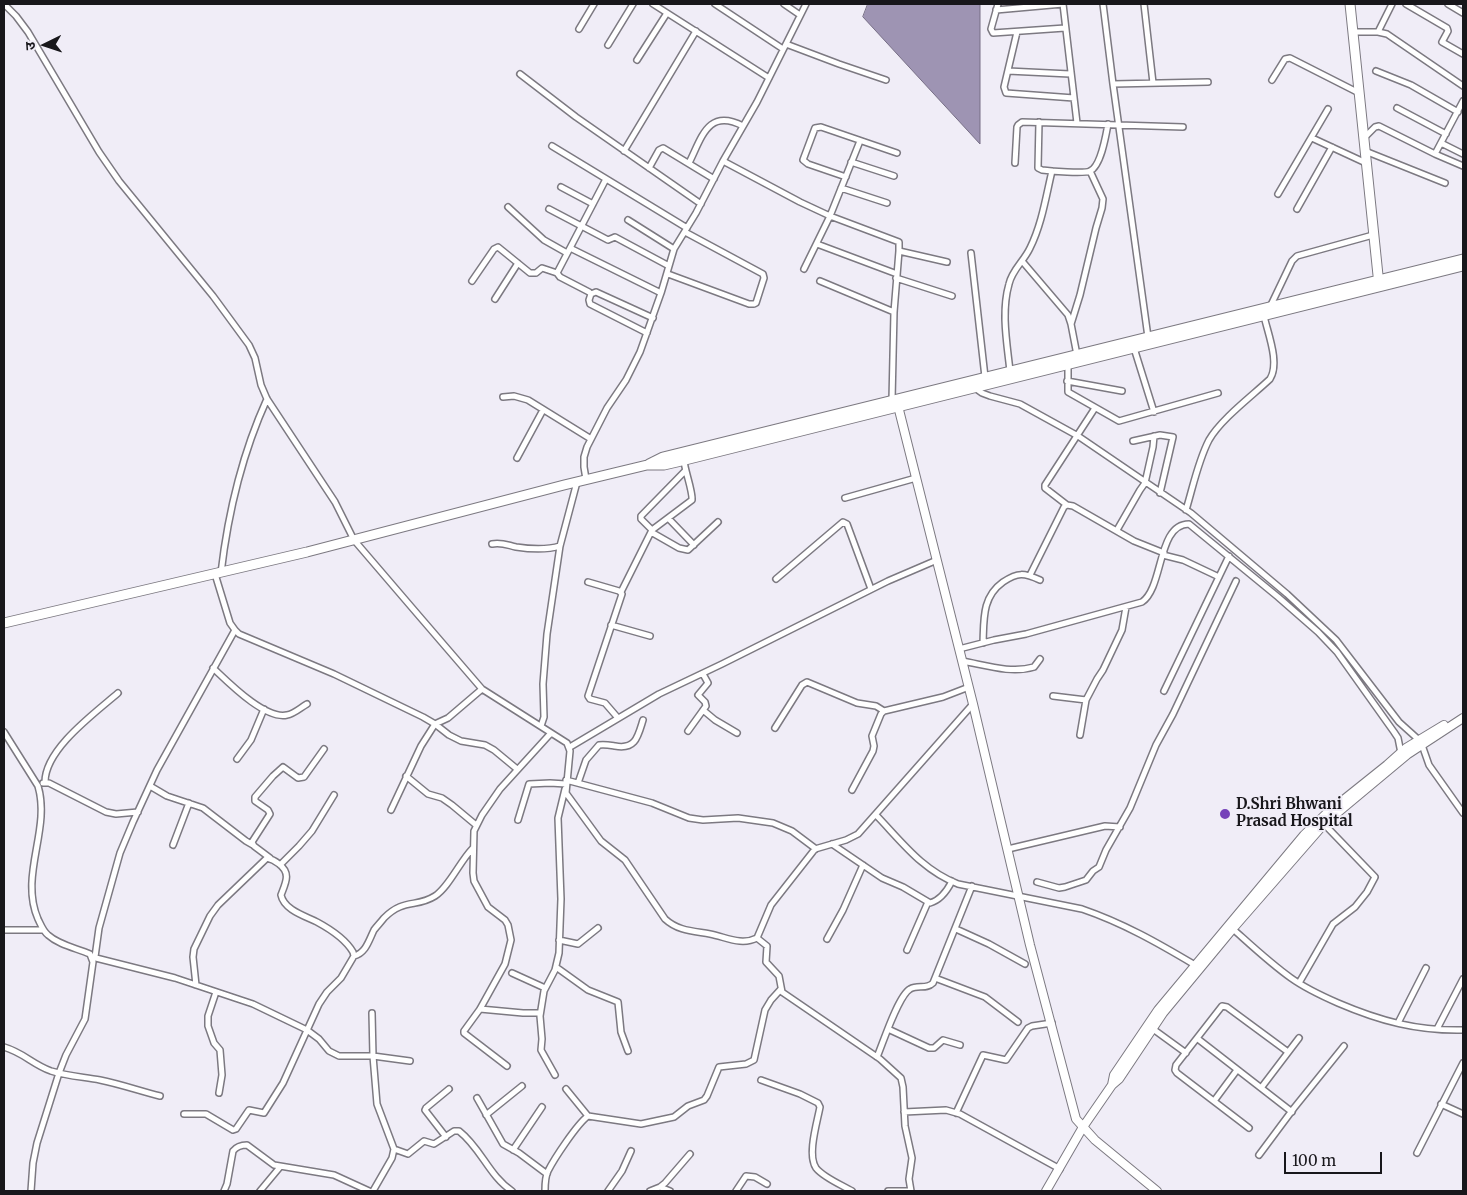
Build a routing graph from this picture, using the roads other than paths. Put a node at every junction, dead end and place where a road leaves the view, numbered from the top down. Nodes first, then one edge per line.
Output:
1 (4, 4) edge
2 (594, 4) edge
3 (633, 4) edge
4 (653, 4) edge
5 (715, 4) edge
6 (784, 4) edge
7 (806, 4) edge
8 (998, 4) edge
9 (1062, 4) edge
10 (1103, 4) edge
11 (1144, 4) edge
12 (1350, 4) edge
13 (1392, 4) edge
14 (1406, 4) edge
15 (1420, 4) edge
16 (1448, 4) edge
17 (996, 10) junction
18 (1416, 10) junction
19 (667, 13) junction
20 (1463, 13) edge
21 (800, 15) junction
22 (1065, 28) junction
23 (579, 29) dead end
24 (696, 31) junction
25 (1017, 32) junction
26 (1352, 32) junction
27 (1378, 32) junction
28 (608, 45) dead end
29 (784, 46) junction
30 (1463, 54) edge
31 (637, 60) dead end
32 (1008, 71) junction
33 (1376, 71) dead end
34 (520, 74) dead end
35 (1070, 74) junction
36 (769, 78) junction
37 (886, 80) dead end
38 (1272, 80) dead end
39 (1208, 82) dead end
40 (1153, 83) junction
41 (1113, 84) junction
42 (1463, 86) edge
43 (1359, 93) junction
44 (1074, 98) junction
45 (1463, 101) edge
46 (1397, 108) dead end
47 (1328, 109) dead end
48 (1458, 112) junction
49 (1039, 122) junction
50 (1077, 123) junction
51 (1108, 124) junction
52 (1118, 124) junction
53 (743, 126) junction
54 (1183, 127) dead end
55 (1446, 134) junction
56 (1312, 138) junction
57 (1364, 138) junction
58 (860, 141) junction
59 (1441, 143) junction
60 (552, 146) dead end
61 (1332, 147) junction
62 (624, 151) junction
63 (1365, 151) junction
64 (896, 153) dead end
65 (1435, 154) junction
66 (1463, 154) edge
67 (723, 161) junction
68 (851, 162) junction
69 (689, 163) junction
70 (1015, 163) dead end
71 (1366, 163) junction
72 (1463, 166) edge
73 (648, 168) junction
74 (1052, 171) junction
75 (1090, 171) junction
76 (894, 176) dead end
77 (846, 177) junction
78 (606, 179) junction
79 (714, 179) junction
80 (1445, 183) dead end
81 (562, 187) dead end
82 (841, 188) junction
83 (1278, 194) dead end
84 (887, 203) dead end
85 (593, 204) junction
86 (508, 207) dead end
87 (699, 208) junction
88 (549, 209) dead end
89 (1297, 210) dead end
90 (830, 216) junction
91 (628, 220) dead end
92 (582, 226) junction
93 (686, 230) junction
94 (1374, 235) junction
95 (816, 244) junction
96 (570, 248) junction
97 (674, 249) junction
98 (899, 252) junction
99 (567, 253) junction
100 (971, 254) dead end
101 (1463, 259) edge
102 (1022, 261) junction
103 (947, 262) dead end
104 (518, 263) junction
105 (669, 266) junction
106 (1463, 266) edge
107 (804, 269) dead end
108 (557, 274) junction
109 (668, 274) junction
110 (897, 276) junction
111 (472, 281) dead end
112 (820, 281) dead end
113 (1379, 284) junction
114 (661, 293) junction
115 (591, 294) junction
116 (952, 296) dead end
117 (494, 299) dead end
118 (1269, 308) junction
119 (894, 312) junction
120 (1264, 316) junction
121 (653, 318) junction
122 (1071, 324) junction
123 (647, 333) junction
124 (1148, 338) junction
125 (1133, 345) junction
126 (1077, 355) junction
127 (1068, 365) junction
128 (1010, 371) junction
129 (985, 378) junction
130 (1067, 381) junction
131 (973, 385) junction
132 (1122, 391) dead end
133 (1218, 393) dead end
134 (503, 397) dead end
135 (267, 399) junction
136 (896, 402) junction
137 (1096, 408) junction
138 (543, 410) junction
139 (1154, 412) junction
140 (1154, 436) junction
141 (591, 439) junction
142 (1076, 439) junction
143 (1133, 441) dead end
144 (517, 458) dead end
145 (684, 461) junction
146 (647, 465) junction
147 (685, 471) junction
148 (916, 478) junction
149 (582, 480) junction
150 (1144, 484) junction
151 (1160, 493) junction
152 (845, 498) dead end
153 (1067, 505) junction
154 (1188, 516) junction
155 (668, 518) junction
156 (718, 522) dead end
157 (1117, 530) junction
158 (651, 531) junction
159 (354, 540) junction
160 (492, 544) dead end
161 (694, 545) junction
162 (560, 546) junction
163 (1164, 554) junction
164 (1229, 556) junction
165 (937, 560) junction
166 (218, 573) junction
167 (1030, 575) junction
168 (1219, 578) junction
169 (776, 579) dead end
170 (1040, 580) dead end
171 (1236, 580) dead end
172 (588, 582) dead end
173 (871, 590) junction
174 (621, 592) junction
175 (1126, 607) junction
176 (4, 623) edge
177 (610, 625) junction
178 (234, 630) junction
179 (650, 636) dead end
180 (982, 643) junction
181 (959, 649) junction
182 (1040, 659) dead end
183 (962, 661) junction
184 (213, 668) junction
185 (703, 674) junction
186 (969, 687) junction
187 (482, 689) junction
188 (1164, 692) dead end
189 (118, 693) dead end
190 (1053, 696) dead end
191 (1086, 700) junction
192 (307, 704) dead end
193 (973, 704) junction
194 (264, 709) junction
195 (703, 710) junction
196 (884, 712) junction
197 (1463, 713) edge
198 (618, 718) junction
199 (1463, 718) edge
200 (643, 720) dead end
201 (435, 724) junction
202 (540, 726) junction
203 (775, 728) dead end
204 (688, 731) dead end
205 (4, 732) edge
206 (551, 733) junction
207 (737, 733) dead end
208 (1080, 735) dead end
209 (1418, 744) junction
210 (570, 747) junction
211 (324, 749) dead end
212 (1405, 752) junction
213 (237, 759) dead end
214 (517, 768) junction
215 (406, 776) junction
216 (45, 782) junction
217 (578, 783) junction
218 (566, 784) junction
219 (38, 786) junction
220 (150, 786) junction
221 (852, 790) dead end
222 (334, 795) dead end
223 (189, 803) junction
224 (391, 810) dead end
225 (138, 812) junction
226 (1463, 812) edge
227 (876, 815) junction
228 (518, 820) dead end
229 (1324, 824) junction
230 (476, 825) junction
231 (1120, 827) junction
232 (253, 844) junction
233 (832, 844) junction
234 (173, 845) dead end
235 (473, 848) junction
236 (816, 849) junction
237 (1008, 849) junction
238 (270, 858) junction
239 (280, 864) junction
240 (863, 865) junction
241 (952, 881) junction
242 (1038, 882) dead end
243 (972, 886) junction
244 (1019, 896) junction
245 (928, 902) junction
246 (598, 928) dead end
247 (1233, 928) junction
248 (4, 929) edge
249 (956, 929) junction
250 (43, 930) junction
251 (757, 938) junction
252 (827, 939) dead end
253 (559, 940) junction
254 (907, 950) dead end
255 (354, 956) junction
256 (93, 957) junction
257 (1025, 964) dead end
258 (1195, 965) junction
259 (556, 967) junction
260 (1426, 968) dead end
261 (512, 973) dead end
262 (935, 978) junction
263 (1463, 979) edge
264 (1299, 983) junction
265 (196, 985) junction
266 (545, 988) junction
267 (781, 990) junction
268 (216, 992) junction
269 (480, 1009) junction
270 (372, 1013) dead end
271 (540, 1013) junction
272 (1018, 1022) dead end
273 (1052, 1023) junction
274 (1398, 1023) junction
275 (1153, 1028) junction
276 (888, 1029) junction
277 (1437, 1029) junction
278 (307, 1030) junction
279 (1463, 1030) edge
280 (1198, 1038) junction
281 (1299, 1038) dead end
282 (960, 1045) dead end
283 (1344, 1046) dead end
284 (4, 1047) edge
285 (628, 1051) dead end
286 (1288, 1052) junction
287 (1186, 1053) junction
288 (373, 1056) junction
289 (877, 1057) junction
290 (410, 1061) dead end
291 (507, 1066) dead end
292 (1462, 1067) edge
293 (1237, 1070) junction
294 (59, 1073) junction
295 (555, 1075) dead end
296 (761, 1080) dead end
297 (1112, 1085) junction
298 (522, 1086) dead end
299 (1261, 1088) junction
300 (449, 1089) dead end
301 (566, 1089) dead end
302 (219, 1093) dead end
303 (160, 1096) dead end
304 (477, 1098) dead end
305 (1214, 1101) junction
306 (1441, 1104) junction
307 (542, 1107) dead end
308 (904, 1112) junction
309 (1292, 1112) junction
310 (956, 1113) junction
311 (184, 1114) dead end
312 (1463, 1114) edge
313 (486, 1115) junction
314 (588, 1116) junction
315 (1083, 1127) junction
316 (1248, 1128) dead end
317 (446, 1137) junction
318 (394, 1149) junction
319 (513, 1150) junction
320 (631, 1151) dead end
321 (1417, 1153) dead end
322 (690, 1154) dead end
323 (1260, 1155) dead end
324 (280, 1167) junction
325 (1060, 1169) junction
326 (547, 1174) junction
327 (767, 1184) dead end
328 (660, 1187) junction
329 (224, 1190) edge
330 (31, 1191) edge
331 (231, 1191) edge
332 (260, 1191) edge
333 (369, 1191) edge
334 (373, 1191) edge
335 (512, 1191) edge
336 (545, 1191) edge
337 (608, 1191) edge
338 (650, 1191) edge
339 (670, 1191) edge
340 (736, 1191) edge
341 (852, 1191) edge
342 (888, 1191) edge
343 (911, 1191) edge
344 (1046, 1191) edge
345 (1157, 1191) edge

1 - 135 street
2 - 23 street
3 - 28 street
4 - 19 street
5 - 29 street
6 - 21 street
7 - 21 street
8 - 17 street
9 - 17 street
9 - 22 street
10 - 41 street
11 - 40 street
12 - 26 main road
13 - 27 street
14 - 18 street
15 - 18 street
16 - 20 street
17 - 25 street
18 - 30 street
19 - 24 street
19 - 31 street
21 - 29 street
22 - 25 street
22 - 35 street
24 - 36 street
24 - 62 street
25 - 32 street
26 - 27 street
26 - 43 main road
27 - 42 street
29 - 36 street
29 - 37 street
32 - 35 street
32 - 44 street
33 - 48 street
34 - 62 street
35 - 44 street
36 - 53 street
38 - 43 street
39 - 40 street
40 - 41 street
41 - 52 street
43 - 57 main road
44 - 50 street
45 - 48 street
46 - 55 street
47 - 56 street
48 - 55 street
49 - 50 street
49 - 70 street
49 - 74 street
50 - 51 street
51 - 52 street
51 - 75 street
52 - 54 street
52 - 124 street
53 - 67 street
53 - 69 street
55 - 59 street
56 - 61 street
56 - 83 street
57 - 63 main road
57 - 65 street
58 - 64 street
58 - 68 street
58 - 77 street
59 - 65 street
59 - 66 street
60 - 78 street
61 - 71 street
61 - 89 street
62 - 73 street
63 - 71 main road
63 - 80 street
65 - 72 street
67 - 79 street
67 - 90 street
68 - 76 street
68 - 77 street
69 - 73 street
69 - 79 street
71 - 94 main road
73 - 87 street
74 - 75 street
74 - 102 street
75 - 122 street
77 - 82 street
78 - 85 street
78 - 93 street
79 - 87 street
81 - 85 street
82 - 84 street
82 - 90 street
85 - 92 street
86 - 99 street
87 - 93 street
88 - 92 street
90 - 95 street
90 - 98 street
91 - 97 street
92 - 96 street
92 - 105 street
93 - 97 street
93 - 109 street
94 - 113 main road
94 - 118 street
95 - 107 street
95 - 110 street
96 - 99 street
96 - 114 street
97 - 105 street
98 - 103 street
98 - 110 street
99 - 108 street
100 - 129 street
101 - 113 main road
102 - 122 street
102 - 128 street
104 - 108 street
104 - 111 street
104 - 117 street
105 - 109 street
106 - 113 main road
108 - 115 street
109 - 114 street
110 - 116 street
110 - 119 street
112 - 119 street
113 - 118 main road
113 - 120 main road
114 - 121 street
115 - 121 street
115 - 123 street
118 - 124 main road
119 - 136 street
120 - 125 main road
120 - 154 street
121 - 123 street
122 - 126 street
123 - 141 street
124 - 125 main road
125 - 126 main road
125 - 127 main road
125 - 139 street
126 - 128 main road
127 - 130 street
127 - 131 main road
128 - 129 main road
129 - 131 main road
130 - 132 street
130 - 137 street
131 - 136 main road
131 - 142 street
133 - 139 street
134 - 138 street
135 - 159 street
135 - 166 street
136 - 145 main road
136 - 146 main road
136 - 148 street
137 - 139 street
137 - 142 street
138 - 141 street
138 - 144 street
140 - 143 street
140 - 150 street
140 - 151 street
141 - 149 street
142 - 150 street
142 - 153 street
145 - 146 main road
145 - 147 street
146 - 149 main road
147 - 155 street
147 - 158 street
148 - 152 street
148 - 165 street
149 - 159 main road
149 - 162 street
150 - 151 street
150 - 157 street
151 - 154 street
153 - 157 street
153 - 167 street
154 - 163 street
154 - 164 street
154 - 209 street
155 - 158 street
155 - 161 street
156 - 161 street
157 - 163 street
158 - 161 street
158 - 174 street
159 - 166 main road
159 - 187 street
160 - 162 street
162 - 202 street
163 - 168 street
163 - 175 street
164 - 168 street
164 - 212 street
165 - 173 street
165 - 181 street
166 - 176 main road
166 - 178 street
167 - 170 street
167 - 180 street
168 - 188 street
169 - 173 street
171 - 231 street
172 - 174 street
173 - 185 street
174 - 177 street
175 - 180 street
175 - 191 street
177 - 179 street
177 - 198 street
178 - 184 street
178 - 201 street
180 - 181 street
181 - 183 street
182 - 183 street
183 - 186 street
184 - 194 street
184 - 220 street
185 - 195 street
185 - 198 street
186 - 193 street
186 - 196 street
187 - 201 street
187 - 202 street
189 - 216 street
190 - 191 street
191 - 208 street
192 - 194 street
193 - 227 street
193 - 237 street
194 - 213 street
195 - 204 street
195 - 207 street
196 - 203 street
196 - 221 street
197 - 209 street
198 - 210 street
199 - 209 street
200 - 217 street
201 - 214 street
201 - 215 street
202 - 206 street
205 - 219 street
206 - 210 street
206 - 214 street
209 - 212 street
209 - 226 street
210 - 218 street
211 - 232 street
212 - 229 street
212 - 258 street
214 - 230 street
215 - 224 street
215 - 230 street
216 - 219 street
216 - 225 street
217 - 218 street
217 - 236 street
218 - 228 street
218 - 251 street
218 - 253 street
219 - 250 street
220 - 223 street
220 - 225 street
222 - 239 street
223 - 232 street
223 - 234 street
225 - 256 street
227 - 233 street
227 - 241 street
229 - 247 street
229 - 264 street
230 - 235 street
231 - 237 street
231 - 242 street
232 - 238 street
233 - 236 street
233 - 240 street
235 - 255 street
235 - 269 street
236 - 251 street
237 - 244 street
238 - 239 street
238 - 265 street
239 - 255 street
240 - 245 street
240 - 252 street
241 - 243 street
241 - 245 street
243 - 244 street
243 - 249 street
244 - 258 street
244 - 273 street
245 - 254 street
246 - 253 street
247 - 264 street
247 - 275 street
248 - 250 street
249 - 257 street
249 - 262 street
250 - 256 street
251 - 267 street
253 - 259 street
255 - 278 street
256 - 265 street
256 - 294 street
258 - 297 street
259 - 266 street
259 - 285 street
260 - 274 street
261 - 266 street
262 - 272 street
262 - 276 street
263 - 277 street
264 - 274 street
265 - 268 street
266 - 271 street
267 - 289 street
267 - 314 street
268 - 278 street
268 - 302 street
269 - 271 street
269 - 291 street
270 - 288 street
271 - 295 street
273 - 310 street
273 - 315 street
274 - 277 street
275 - 287 street
275 - 297 street
276 - 282 street
276 - 289 street
277 - 279 street
278 - 288 street
278 - 311 street
280 - 286 street
280 - 287 street
280 - 293 street
281 - 286 street
283 - 309 street
284 - 294 street
286 - 299 street
287 - 305 street
288 - 290 street
288 - 318 street
289 - 308 street
292 - 306 street
293 - 299 street
293 - 305 street
294 - 303 street
294 - 330 street
296 - 341 street
297 - 315 street
298 - 313 street
299 - 309 street
300 - 317 street
301 - 314 street
304 - 313 street
305 - 316 street
306 - 312 street
306 - 321 street
307 - 319 street
308 - 310 street
308 - 343 street
309 - 323 street
310 - 325 street
313 - 319 street
314 - 326 street
315 - 325 street
315 - 345 street
317 - 318 street
317 - 335 street
318 - 334 street
319 - 326 street
320 - 337 street
322 - 328 street
324 - 329 street
324 - 332 street
324 - 333 street
325 - 344 street
326 - 336 street
327 - 340 street
328 - 338 street
328 - 339 street
329 - 331 street
342 - 343 street

